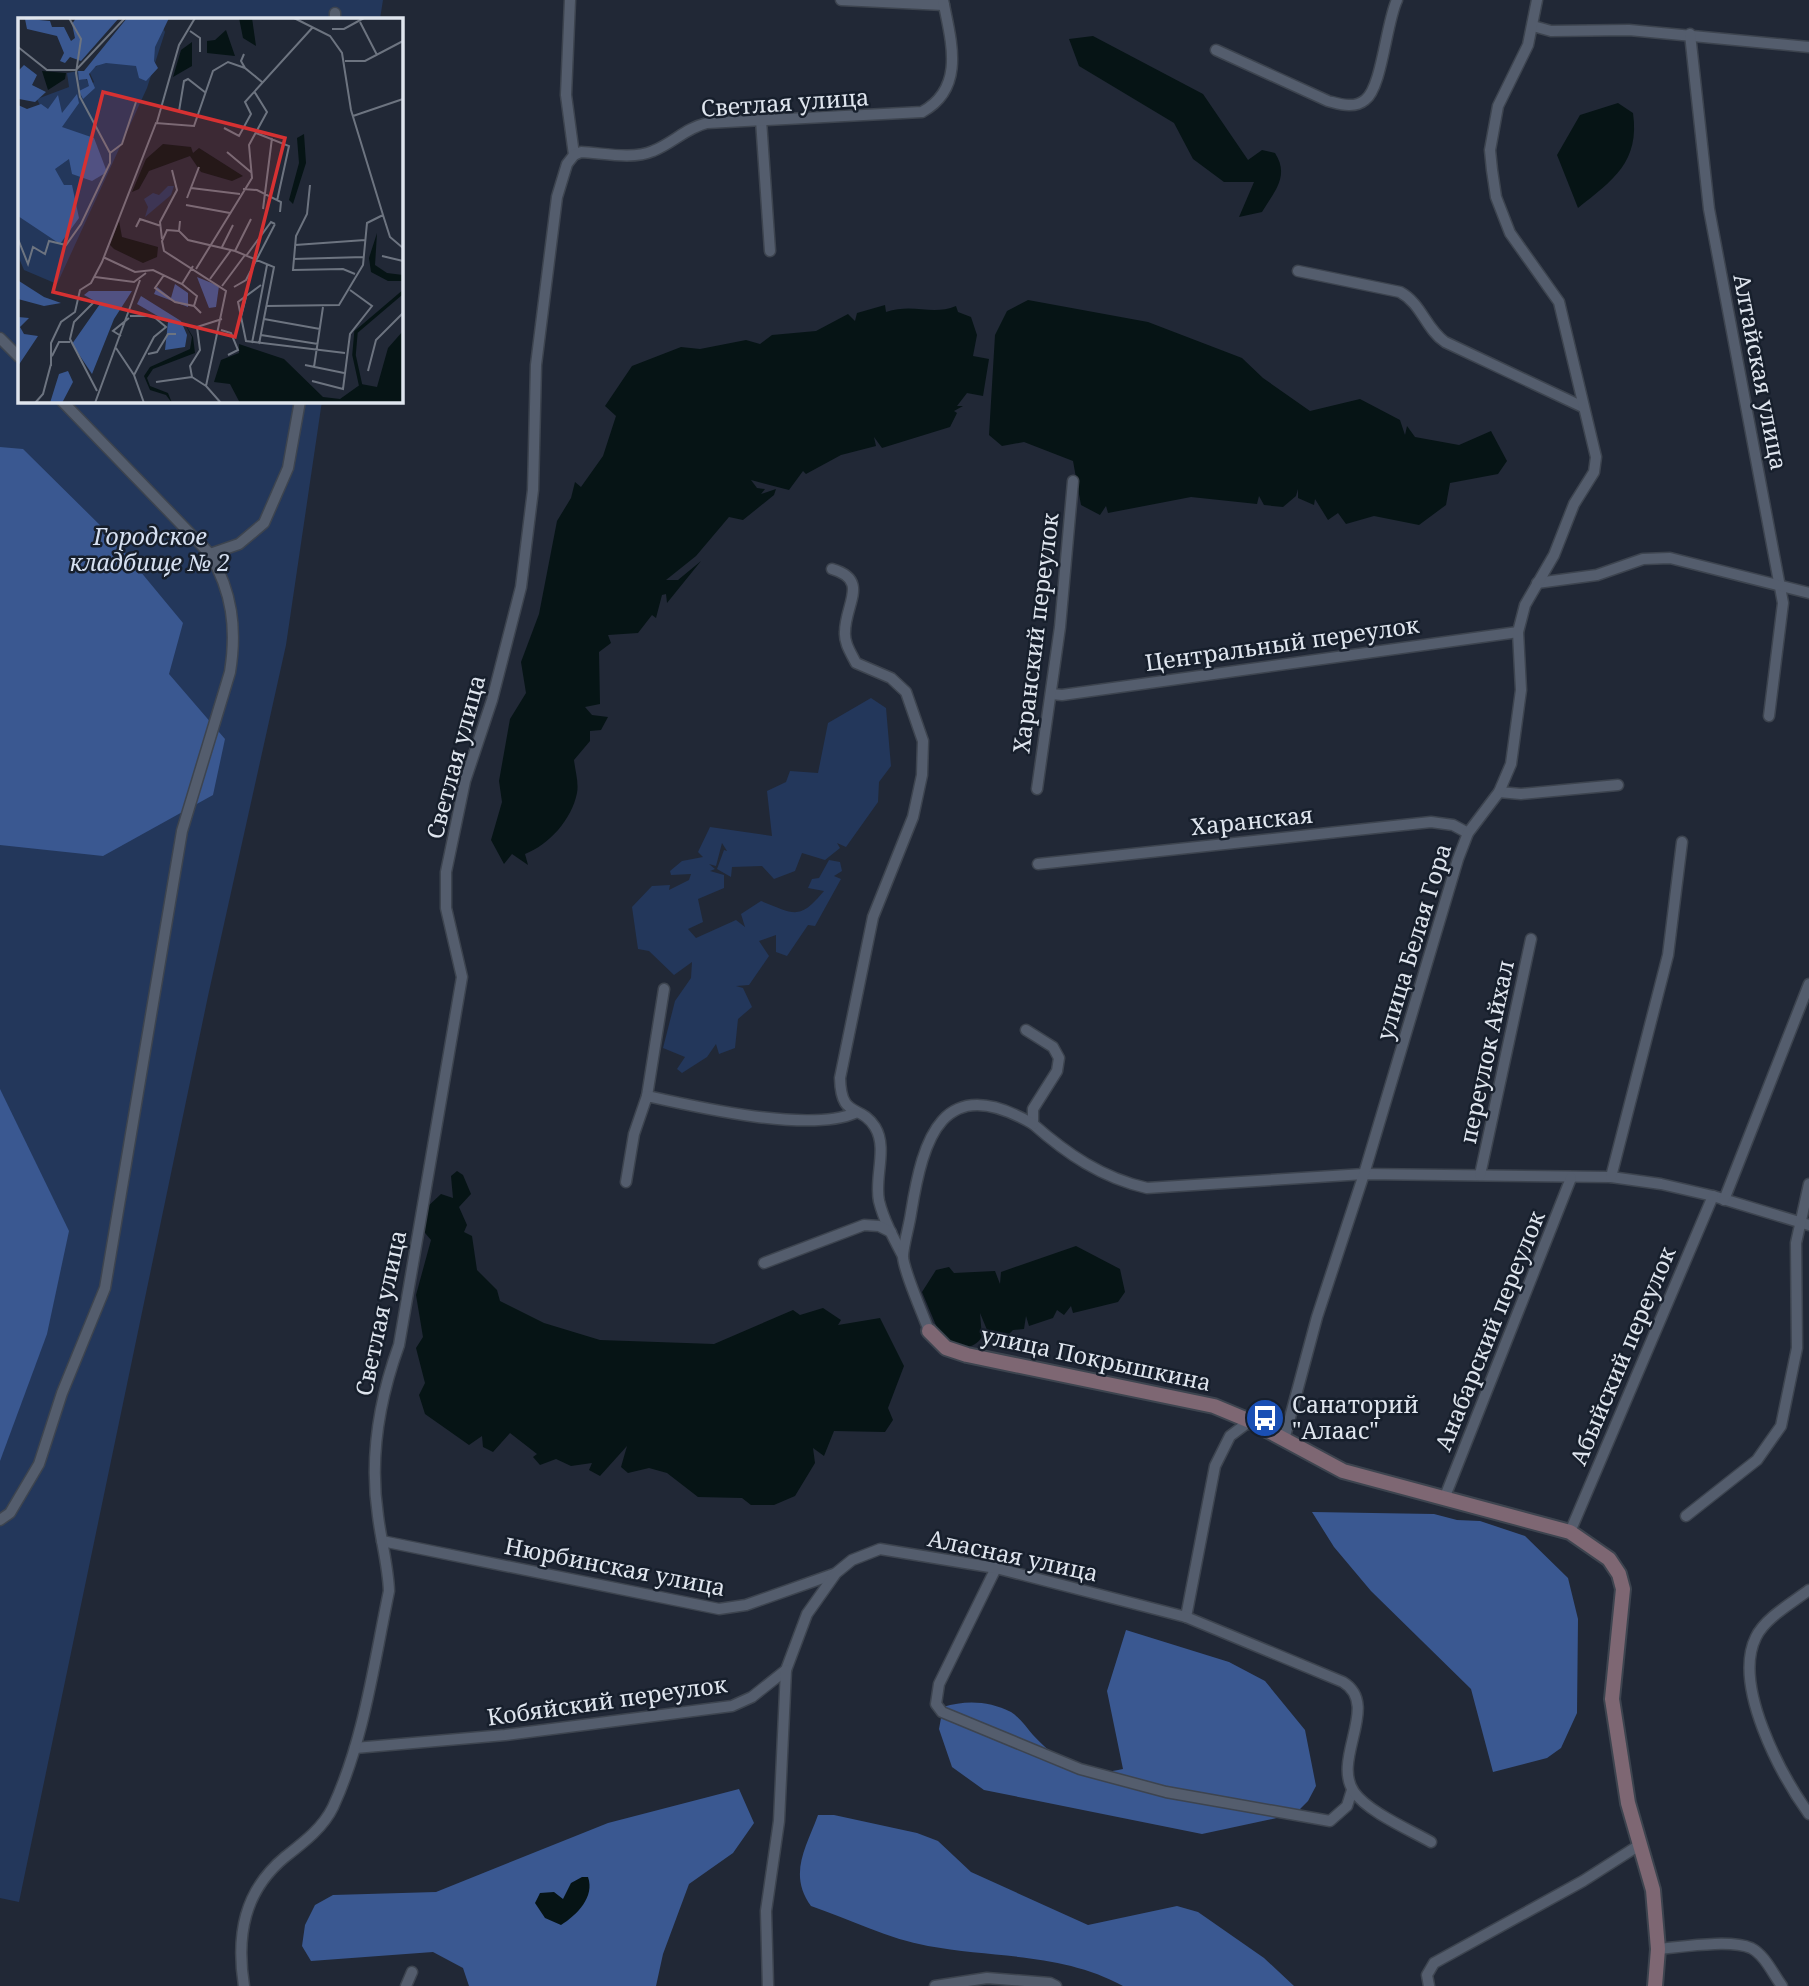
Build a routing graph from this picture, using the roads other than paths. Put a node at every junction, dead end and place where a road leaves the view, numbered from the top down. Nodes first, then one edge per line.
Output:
1 (570, 0) edge
2 (841, 0) edge
3 (1397, 0) edge
4 (1537, 0) edge
5 (943, 3) edge
6 (1533, 26) junction
7 (1690, 34) junction
8 (1809, 47) edge
9 (1216, 50) dead end
10 (761, 120) junction
11 (574, 155) junction
12 (770, 251) dead end
13 (1298, 271) dead end
14 (0, 338) edge
15 (18, 356) edge
16 (63, 402) edge
17 (300, 402) edge
18 (1583, 407) junction
19 (1073, 481) dead end
20 (210, 554) junction
21 (832, 569) dead end
22 (1538, 583) junction
23 (1781, 587) junction
24 (1809, 593) edge
25 (1518, 632) junction
26 (1051, 694) junction
27 (1769, 716) dead end
28 (1618, 785) dead end
29 (1037, 789) dead end
30 (1499, 792) junction
31 (1468, 833) junction
32 (1682, 842) dead end
33 (1038, 864) dead end
34 (1531, 939) dead end
35 (1809, 984) edge
36 (664, 989) dead end
37 (1026, 1030) dead end
38 (647, 1096) junction
39 (855, 1113) junction
40 (1033, 1124) junction
41 (1364, 1174) junction
42 (1480, 1175) junction
43 (1611, 1177) junction
44 (1571, 1178) junction
45 (626, 1182) dead end
46 (1809, 1184) edge
47 (1713, 1196) junction
48 (1724, 1200) junction
49 (1804, 1224) edge
50 (891, 1232) junction
51 (903, 1256) junction
52 (764, 1262) dead end
53 (929, 1331) joint
54 (1250, 1421) junction
55 (1284, 1440) junction
56 (1444, 1499) junction
57 (1686, 1516) dead end
58 (0, 1520) edge
59 (1570, 1532) junction
60 (382, 1541) junction
61 (996, 1568) junction
62 (836, 1573) junction
63 (1809, 1590) edge
64 (1186, 1617) junction
65 (786, 1670) junction
66 (355, 1748) junction
67 (1352, 1790) junction
68 (1809, 1814) edge
69 (1431, 1842) dead end
70 (1641, 1844) junction
71 (1658, 1948) junction
72 (412, 1972) dead end
73 (244, 1986) edge
74 (406, 1986) edge
75 (768, 1986) edge
76 (935, 1986) edge
77 (1056, 1986) edge
78 (1429, 1986) edge
79 (1655, 1986) edge
80 (1782, 1986) edge

1 - 11 street
2 - 5 street
3 - 9 street
4 - 6 street, улица Белая Гора
5 - 10 street, Светлая улица
6 - 7 street
6 - 18 street, улица Белая Гора
7 - 8 street
7 - 23 street, Алтайская улица
10 - 11 street, Светлая улица
10 - 12 street
11 - 60 street, Светлая улица
13 - 18 street
14 - 15 street
16 - 20 street
17 - 20 street
18 - 22 street, улица Белая Гора
19 - 26 street, Харанский переулок
20 - 58 street
21 - 39 street
22 - 23 street
22 - 25 street, улица Белая Гора
23 - 24 street
23 - 27 street, Алтайская улица
25 - 26 street, Центральный переулок
25 - 30 street, улица Белая Гора
26 - 29 street, Харанский переулок
28 - 30 street
30 - 31 street, улица Белая Гора
31 - 33 street, Харанская
31 - 41 street, улица Белая Гора
32 - 43 street
34 - 42 street, переулок Айхал
35 - 48 street
36 - 38 street
37 - 40 street
38 - 39 street
38 - 45 street
39 - 50 street
40 - 41 street
40 - 51 street
41 - 42 street
41 - 55 street, улица Белая Гора
42 - 44 street
43 - 44 street
43 - 47 street
44 - 56 street, Анабарский переулок
46 - 49 street
47 - 48 street
47 - 59 street, Абыйский переулок
48 - 49 street
49 - 57 street
50 - 51 street
50 - 52 street
51 - 53 street
53 - 54 street, улица Покрышкина
54 - 55 street, улица Покрышкина
54 - 64 street
55 - 56 street, улица Покрышкина
56 - 59 street, улица Покрышкина
59 - 70 street, улица Покрышкина
60 - 62 street, Нюрбинская улица
60 - 66 street, Светлая улица
61 - 62 street, Аласная улица
61 - 64 street, Аласная улица
61 - 67 street
62 - 65 street
63 - 68 street
64 - 67 street, Аласная улица
65 - 66 street, Кобяйский переулок
65 - 75 street
66 - 73 street, Светлая улица
67 - 69 street
70 - 71 street, улица Покрышкина
70 - 78 street
71 - 79 street, улица Покрышкина
71 - 80 street
72 - 74 street
76 - 77 street

